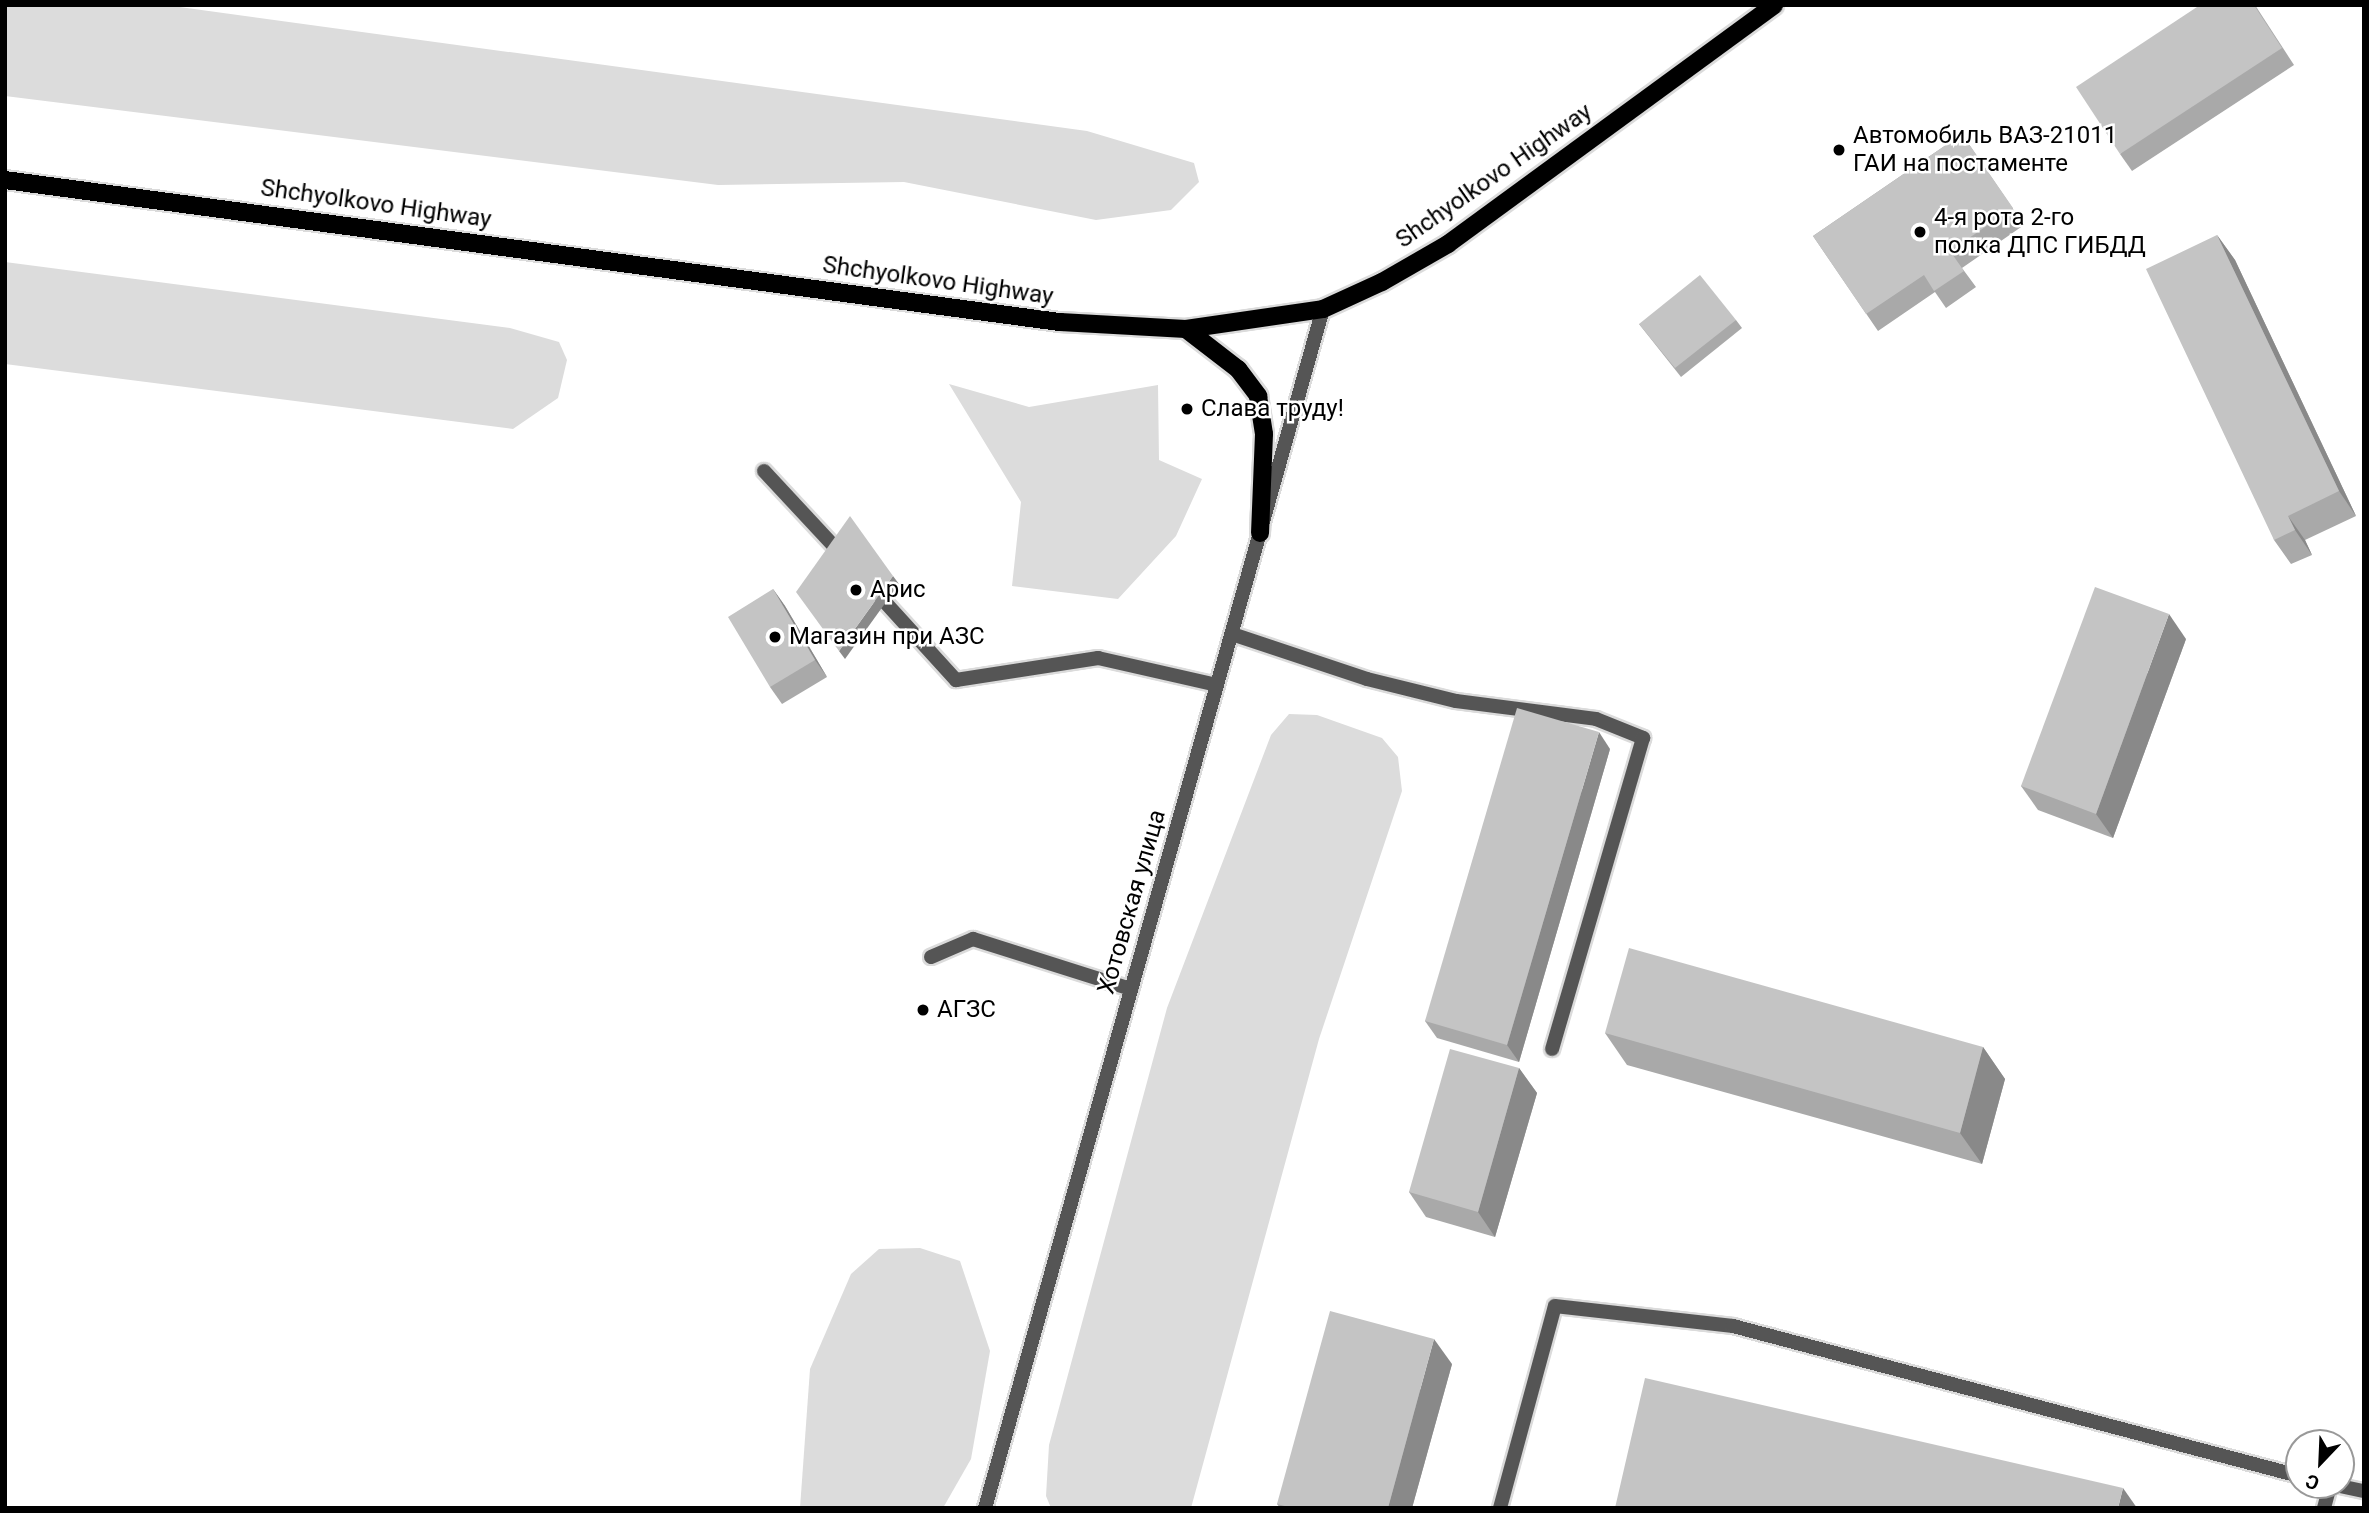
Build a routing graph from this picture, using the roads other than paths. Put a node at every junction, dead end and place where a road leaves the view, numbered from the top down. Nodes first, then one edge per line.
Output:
1 (1774, 5) edge
2 (5, 180) edge
3 (1323, 309) junction
4 (1185, 329) junction
5 (764, 471) dead end
6 (1260, 533) junction
7 (1232, 634) junction
8 (1217, 685) junction
9 (931, 957) dead end
10 (1131, 989) junction
11 (1552, 1049) dead end
12 (2285, 1472) edge
13 (985, 1508) edge
14 (1500, 1508) edge

1 - 3 main road, Shchyolkovo Highway
2 - 4 main road, Shchyolkovo Highway
3 - 4 main road, Shchyolkovo Highway
3 - 6 street, Хотовская улица
4 - 6 main road
5 - 8 street
6 - 7 street, Хотовская улица
7 - 8 street, Хотовская улица
7 - 11 street
8 - 10 street, Хотовская улица
9 - 10 street
10 - 13 street, Хотовская улица
12 - 14 street

